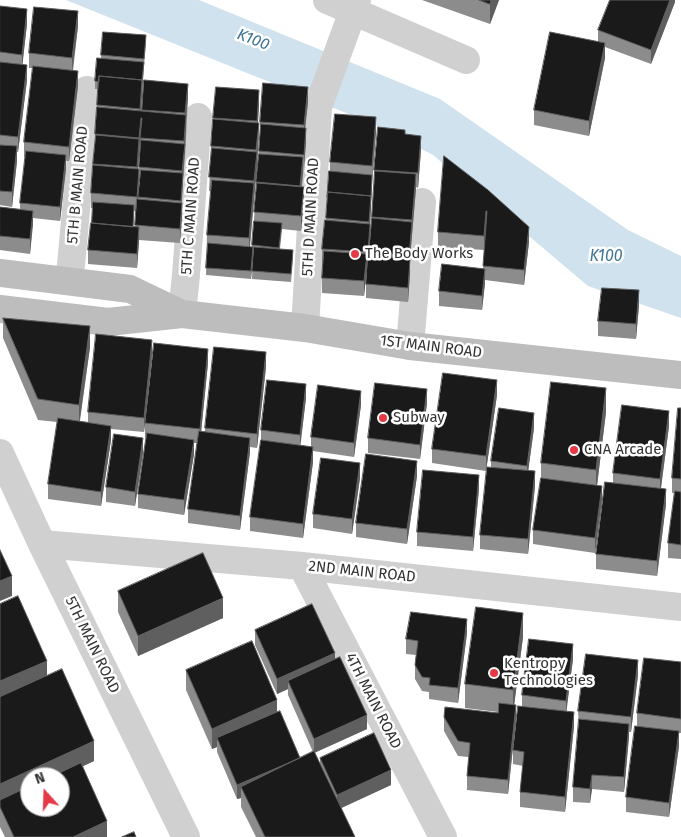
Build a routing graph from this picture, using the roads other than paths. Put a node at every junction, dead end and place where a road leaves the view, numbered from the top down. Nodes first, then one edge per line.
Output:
1 (327, 0) edge
2 (355, 5) edge
3 (466, 60) dead end
4 (87, 90) dead end
5 (198, 117) dead end
6 (422, 202) dead end
7 (0, 273) edge
8 (68, 281) junction
9 (0, 309) edge
10 (182, 314) junction
11 (305, 328) junction
12 (410, 346) junction
13 (681, 375) edge
14 (0, 453) edge
15 (42, 544) junction
16 (302, 566) junction
17 (681, 607) edge
18 (186, 837) edge
19 (443, 837) edge

1 - 2 street
2 - 3 street
2 - 11 street, 5TH D MAIN ROAD
4 - 8 street, 5TH B MAIN ROAD
5 - 10 street, 5TH C MAIN ROAD
6 - 12 street
7 - 8 street, 1ST MAIN ROAD
8 - 10 street, 1ST MAIN ROAD
9 - 10 street, 1ST MAIN ROAD
10 - 11 street, 1ST MAIN ROAD
11 - 12 street, 1ST MAIN ROAD
12 - 13 street, 1ST MAIN ROAD
14 - 15 street, 5TH MAIN ROAD
15 - 16 street, 2ND MAIN ROAD
15 - 18 street, 5TH MAIN ROAD
16 - 17 street, 2ND MAIN ROAD
16 - 19 street, 4TH MAIN ROAD

